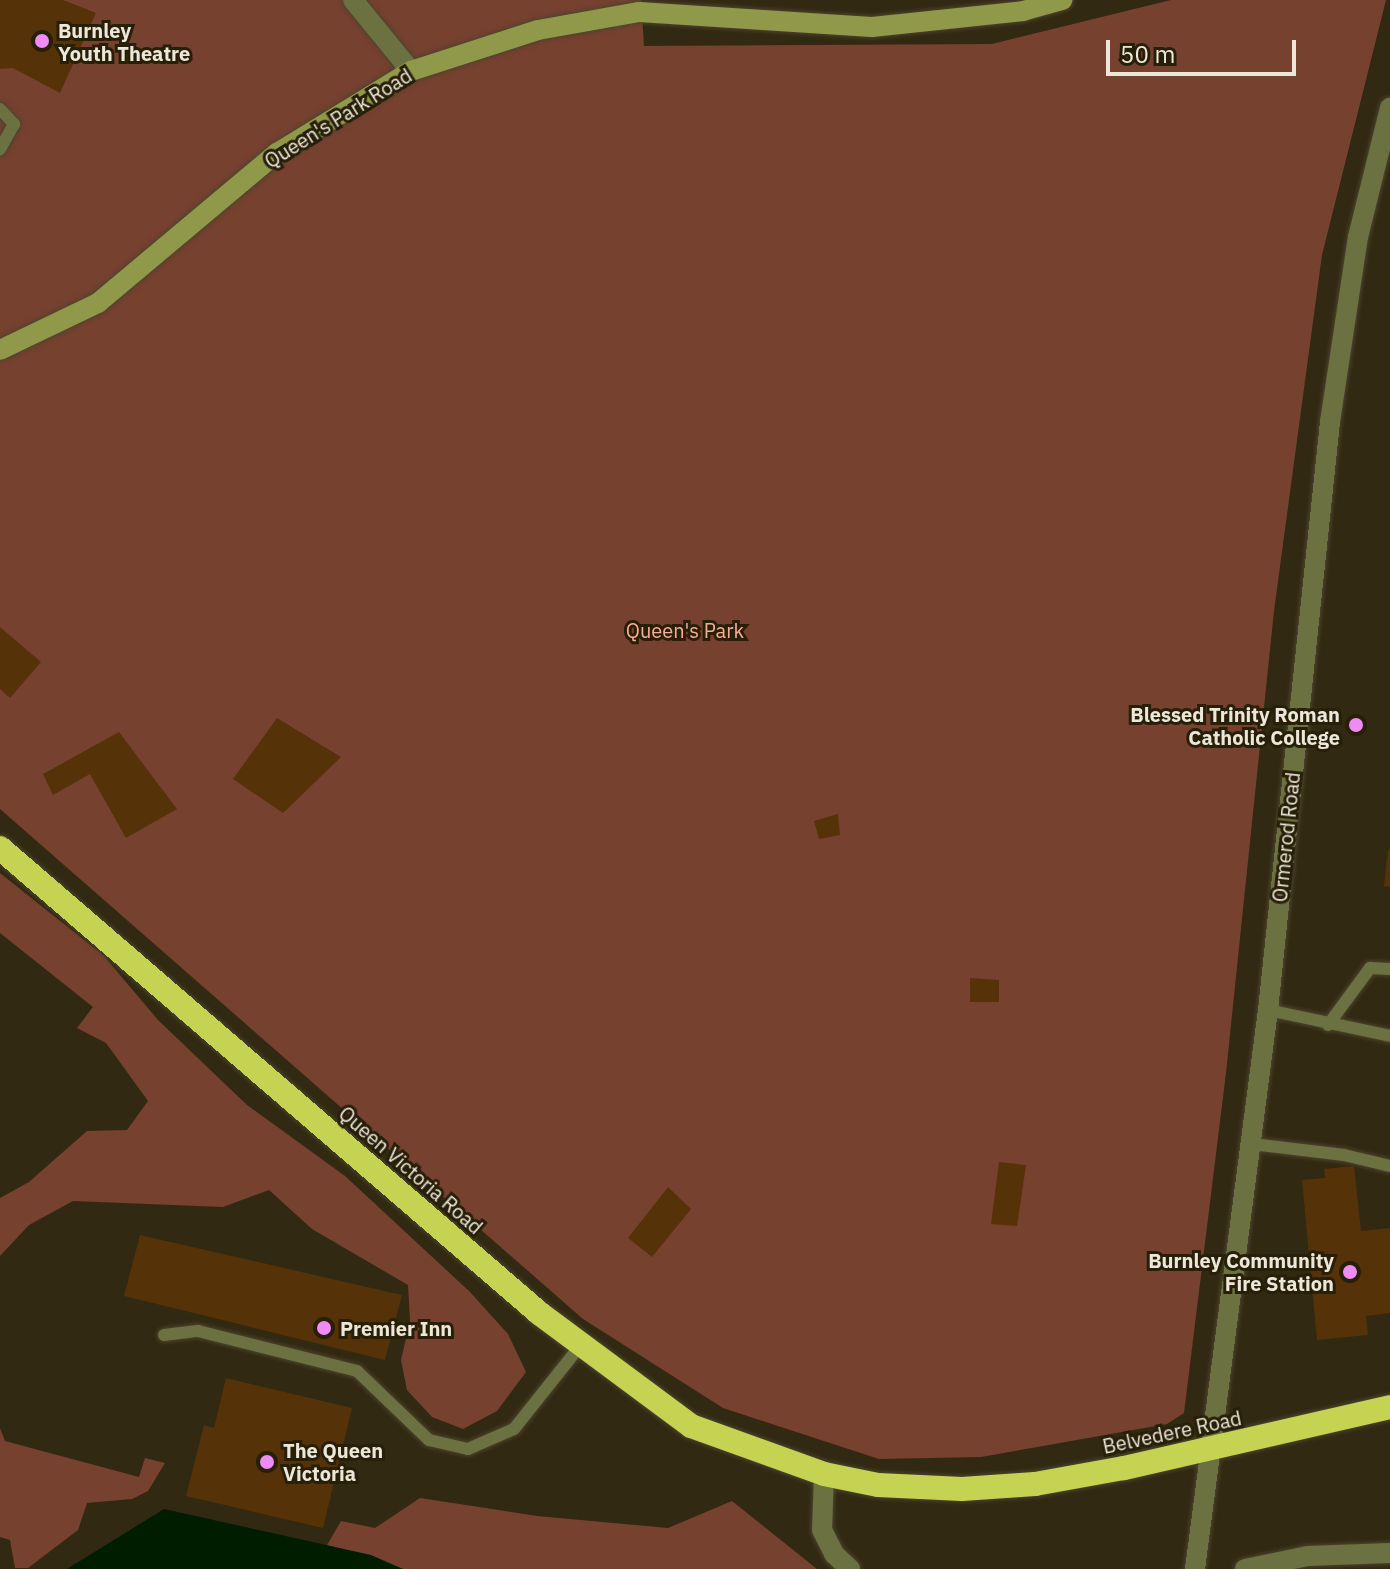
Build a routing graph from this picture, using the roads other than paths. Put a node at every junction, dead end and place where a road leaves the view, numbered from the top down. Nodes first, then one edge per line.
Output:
1 (353, 0) edge
2 (1062, 0) edge
3 (1022, 5) edge
4 (411, 71) junction
5 (1390, 108) edge
6 (0, 109) edge
7 (0, 149) edge
8 (0, 350) edge
9 (1, 851) edge
10 (1390, 969) edge
11 (1268, 1010) junction
12 (1328, 1025) junction
13 (1390, 1036) edge
14 (1252, 1144) junction
15 (1390, 1166) edge
16 (164, 1335) dead end
17 (580, 1346) junction
18 (1390, 1407) edge
19 (1211, 1449) junction
20 (824, 1474) junction
21 (962, 1489) joint
22 (1390, 1553) edge
23 (1332, 1562) edge
24 (850, 1569) edge
25 (1195, 1569) edge
26 (1245, 1569) edge

1 - 4 street
2 - 3 street, Queen's Park Road
3 - 4 street, Queen's Park Road
4 - 8 street, Queen's Park Road
5 - 11 street, Ormerod Road
6 - 7 lane
9 - 17 highway, Queen Victoria Road
10 - 12 lane
11 - 12 lane
11 - 14 street, Ormerod Road
12 - 13 lane
14 - 15 lane
14 - 19 street, Ormerod Road
16 - 17 lane
17 - 20 highway, Queen Victoria Road
18 - 19 highway, Belvedere Road
19 - 21 highway, Belvedere Road
19 - 25 street, Ormerod Road
20 - 21 highway, Queen Victoria Road
20 - 24 street
22 - 23 street
23 - 26 street

